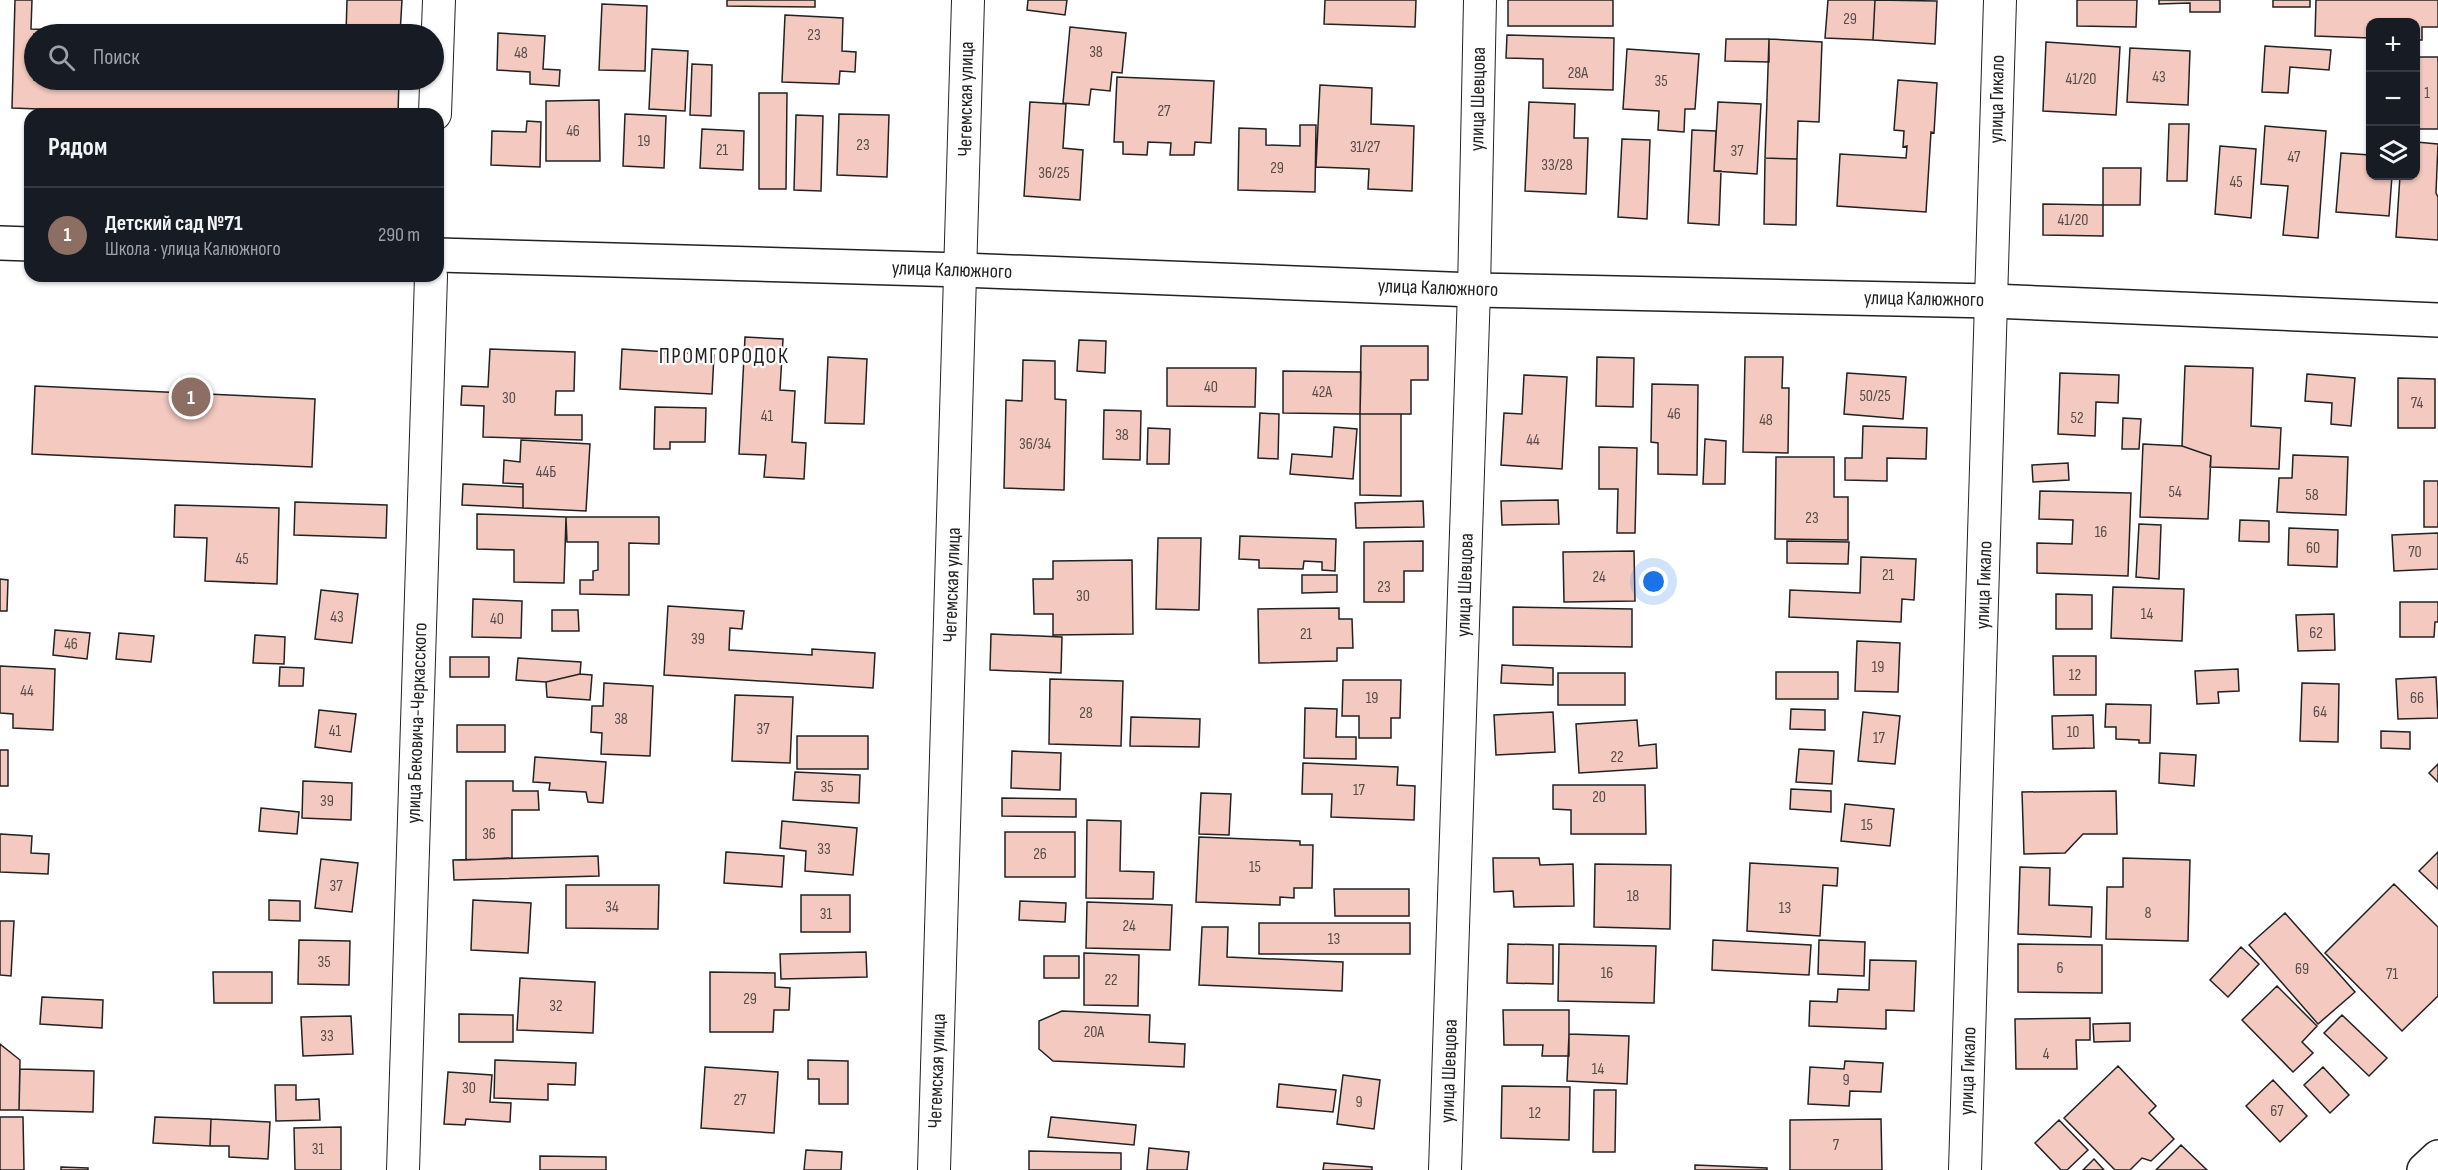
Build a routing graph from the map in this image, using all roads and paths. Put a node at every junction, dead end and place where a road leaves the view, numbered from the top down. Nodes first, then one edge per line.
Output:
1 (439, 0) edge
2 (968, 0) edge
3 (1480, 0) edge
4 (2000, 0) edge
5 (438, 24) edge
6 (436, 90) edge
7 (435, 108) edge
8 (0, 243) edge
9 (24, 243) edge
10 (444, 255) edge
11 (962, 270) junction
12 (431, 282) edge
13 (1474, 290) junction
14 (1992, 301) junction
15 (2438, 320) edge
16 (2438, 1157) edge
17 (403, 1170) edge
18 (934, 1170) edge
19 (1445, 1170) edge
20 (1965, 1170) edge
21 (2424, 1170) edge

1 - 5 street
2 - 11 street, Чегемская улица
3 - 13 street, улица Шевцова
4 - 14 street, улица Гикало
6 - 7 street
8 - 9 street
10 - 11 street, улица Калюжного
11 - 13 street, улица Калюжного
11 - 18 street, Чегемская улица
12 - 17 street, улица Бековича-Черкасского
13 - 14 street, улица Калюжного
13 - 19 street, улица Шевцова
14 - 15 street, улица Калюжного
14 - 20 street, улица Гикало
16 - 21 street

